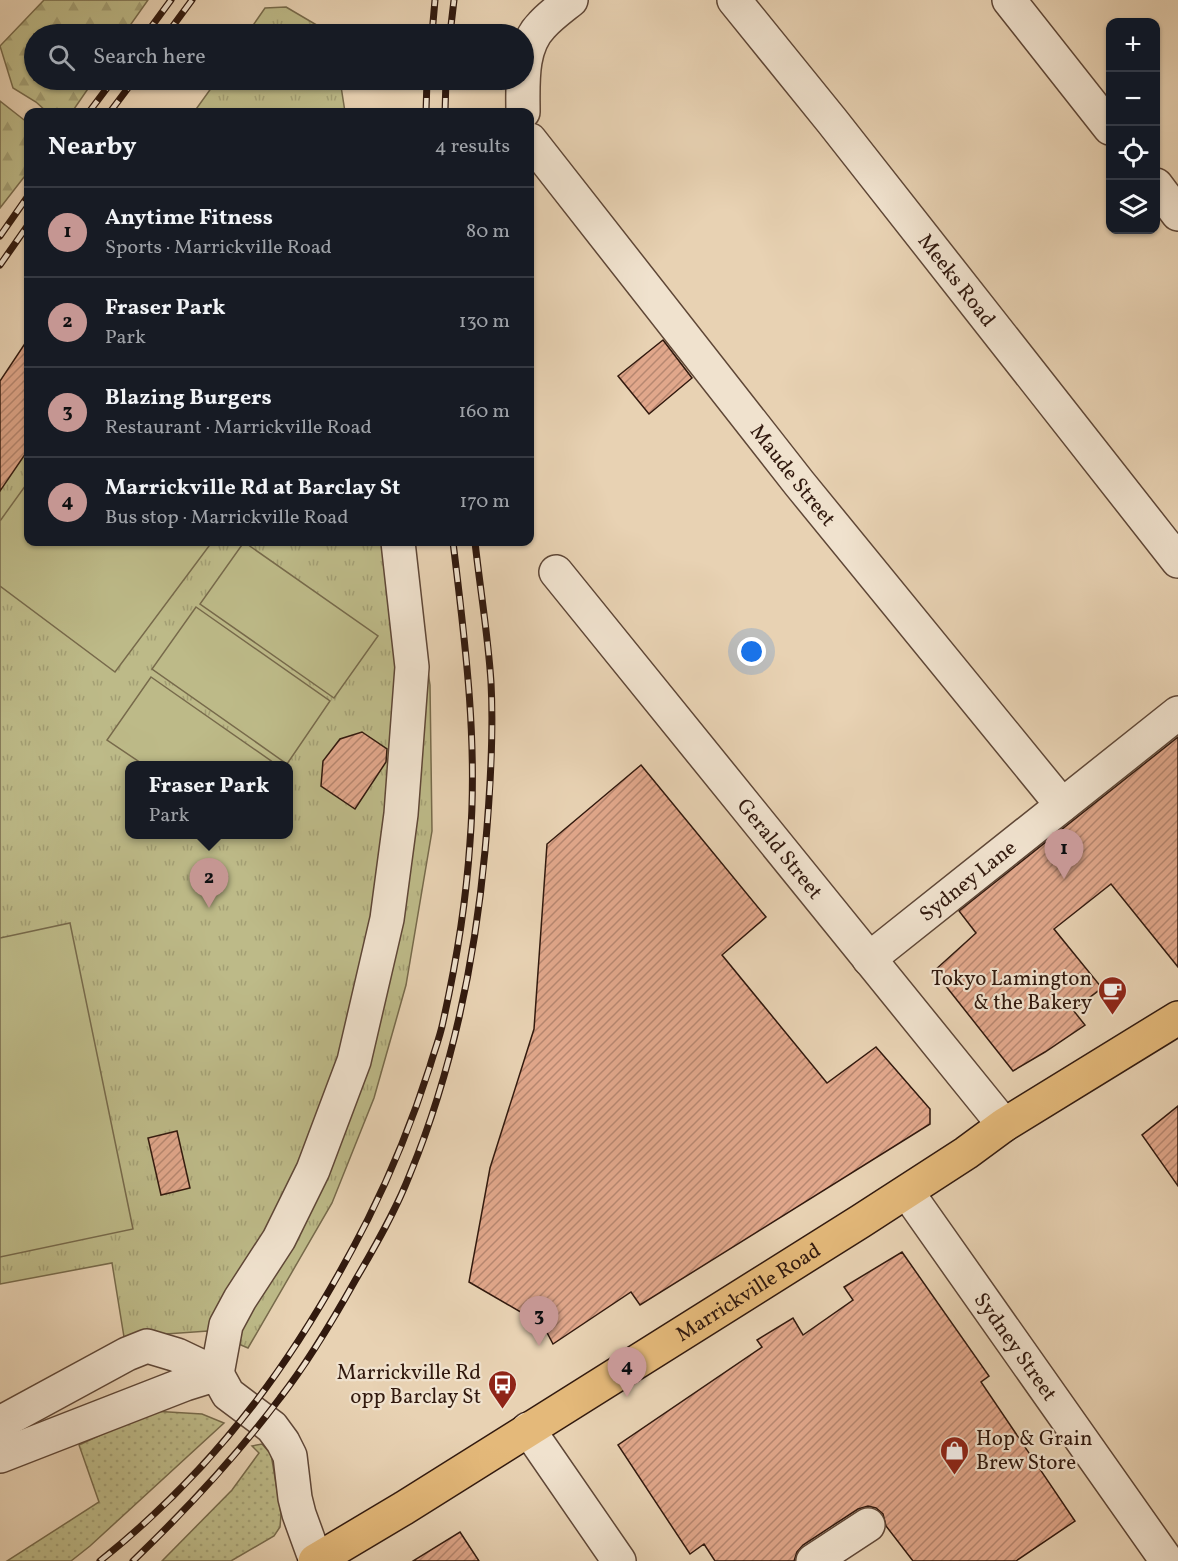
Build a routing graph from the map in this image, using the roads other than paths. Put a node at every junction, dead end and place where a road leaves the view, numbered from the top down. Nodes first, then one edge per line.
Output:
1 (571, 0) edge
2 (734, 0) edge
3 (1009, 0) edge
4 (534, 36) edge
5 (524, 90) edge
6 (523, 108) edge
7 (1108, 126) edge
8 (534, 145) edge
9 (1160, 191) edge
10 (1178, 214) edge
11 (398, 546) edge
12 (1178, 561) edge
13 (556, 572) dead end
14 (1178, 713) edge
15 (1062, 806) junction
16 (869, 959) junction
17 (1178, 1018) edge
18 (1004, 1125) junction
19 (907, 1192) junction
20 (217, 1374) junction
21 (0, 1423) edge
22 (528, 1429) junction
23 (0, 1456) edge
24 (868, 1525) dead end
25 (316, 1561) edge
26 (619, 1561) edge
27 (813, 1561) edge
28 (1167, 1561) edge

1 - 4 street
2 - 12 street, Meeks Road
3 - 7 street
5 - 6 street
8 - 15 street, Maude Street
9 - 10 street
11 - 20 street
13 - 16 street, Gerald Street
14 - 15 street, Sydney Lane
15 - 16 street, Sydney Lane
16 - 18 street, Gerald Street
17 - 18 main road, Marrickville Road
18 - 19 main road, Marrickville Road
19 - 22 main road, Marrickville Road
19 - 28 street, Sydney Street
20 - 21 street
20 - 23 street
20 - 25 street
22 - 25 main road, Marrickville Road
22 - 26 street
24 - 27 street

